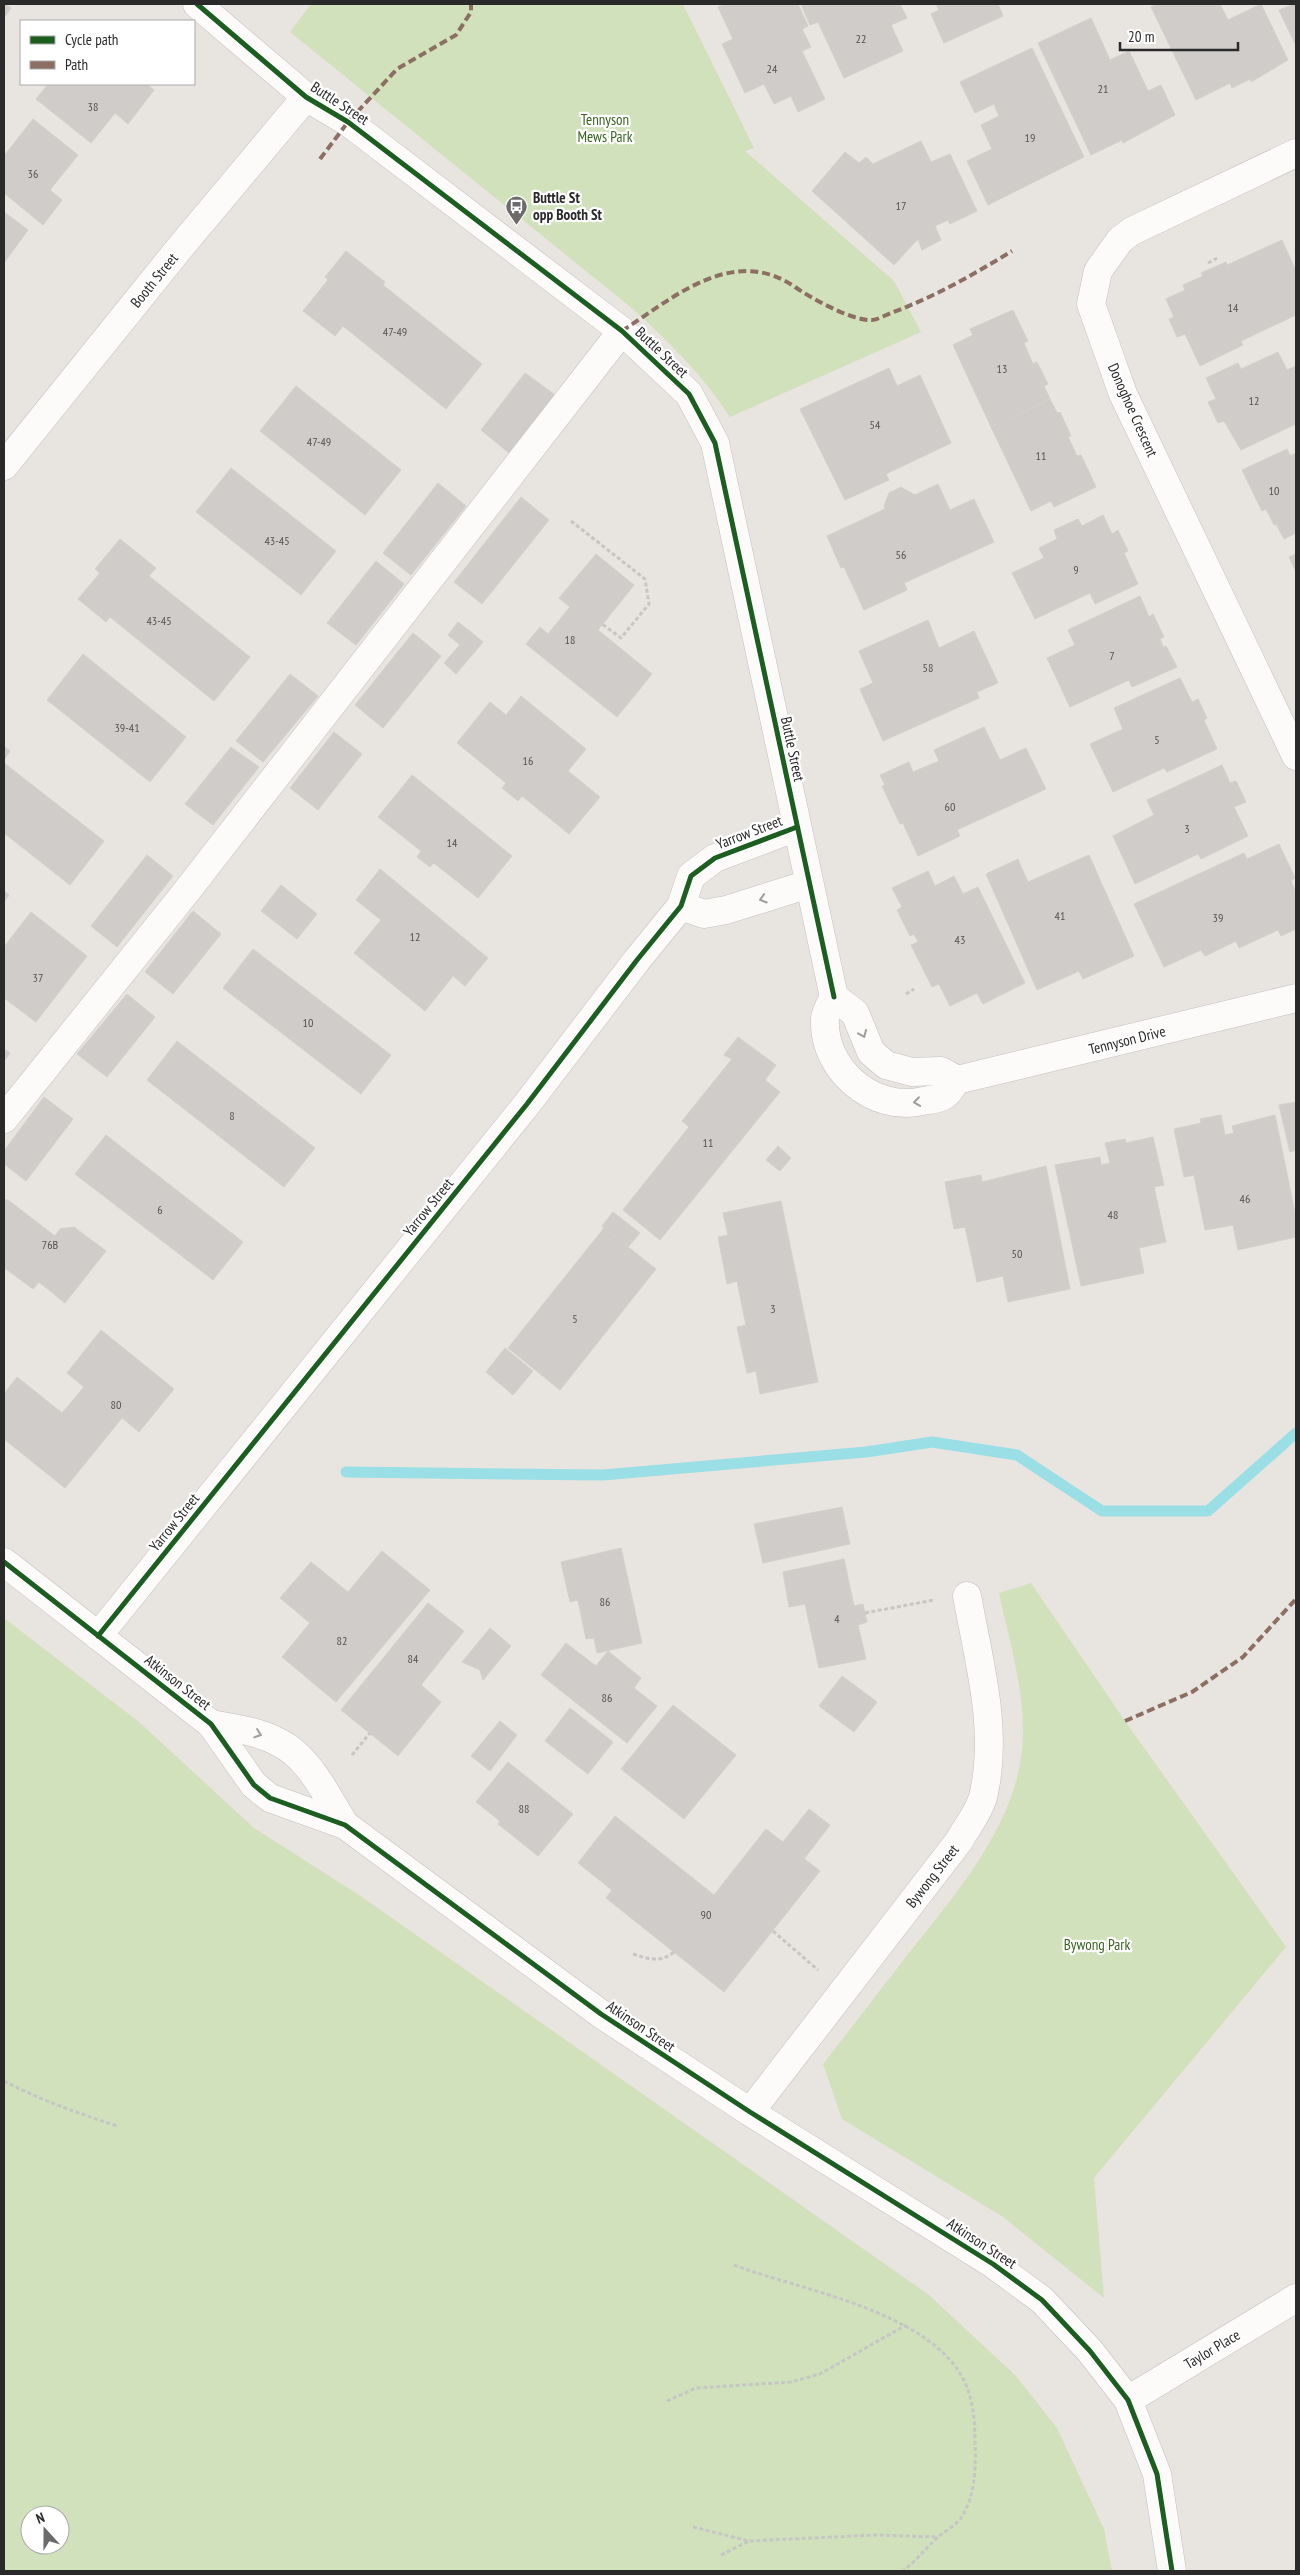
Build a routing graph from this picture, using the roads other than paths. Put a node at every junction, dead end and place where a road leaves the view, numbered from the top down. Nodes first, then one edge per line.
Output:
1 (197, 4) edge
2 (306, 97) junction
3 (1296, 153) edge
4 (622, 331) junction
5 (4, 466) edge
6 (1296, 756) edge
7 (797, 827) junction
8 (810, 884) junction
9 (682, 906) junction
10 (834, 997) junction
11 (1296, 998) edge
12 (957, 1080) junction
13 (4, 1119) edge
14 (4, 1562) edge
15 (967, 1596) road end
16 (98, 1636) junction
17 (211, 1724) junction
18 (346, 1826) junction
19 (750, 2112) junction
20 (1296, 2298) edge
21 (1128, 2400) junction
22 (1172, 2571) edge

1 - 2 street, Buttle Street
2 - 4 street, Buttle Street
2 - 5 street, Booth Street
3 - 6 street, Donoghoe Crescent
4 - 7 street, Buttle Street
4 - 13 street
7 - 8 street, Buttle Street
7 - 9 street, Yarrow Street
8 -> 9 street
8 - 10 street, Buttle Street
9 - 16 street, Yarrow Street
10 -> 12 street
12 -> 10 street
11 - 12 street, Tennyson Drive
14 - 16 street, Atkinson Street
15 - 19 street, Bywong Street
16 - 17 street, Atkinson Street
17 - 18 street, Atkinson Street
17 -> 18 street, Atkinson Street
18 - 19 street, Atkinson Street
19 - 21 street, Atkinson Street
20 - 21 street, Taylor Place
21 - 22 street, Atkinson Street

